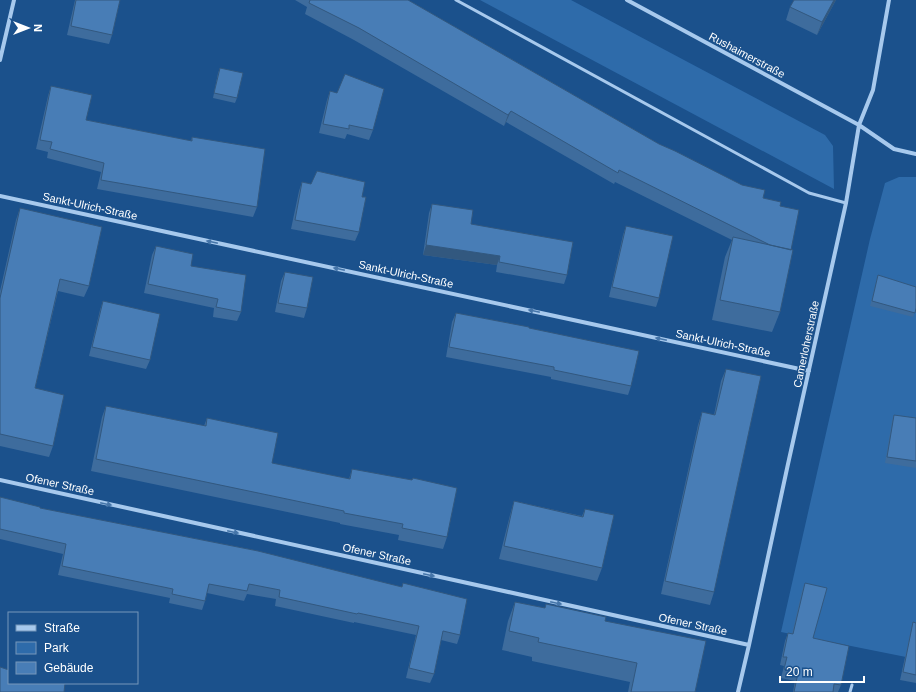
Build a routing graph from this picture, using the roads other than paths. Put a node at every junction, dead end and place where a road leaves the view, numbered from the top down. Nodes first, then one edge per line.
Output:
1 (14, 0) edge
2 (456, 0) edge
3 (627, 0) edge
4 (889, 0) edge
5 (0, 60) edge
6 (859, 125) junction
7 (916, 154) edge
8 (0, 196) edge
9 (846, 203) junction
10 (809, 371) junction
11 (0, 480) edge
12 (749, 645) junction
13 (852, 685) dead end
14 (738, 692) edge
15 (850, 692) edge

1 - 5 street
2 - 9 lane
3 - 6 street, Rushaimerstraße
4 - 6 street, Camerloherstraße
6 - 7 street, Rushaimerstraße
6 - 9 street, Camerloherstraße
10 -> 8 street, Sankt-Ulrich-Straße
9 - 10 street, Camerloherstraße
10 - 12 street, Camerloherstraße
11 -> 12 street, Ofener Straße
12 - 14 street, Camerloherstraße
13 - 15 lane

